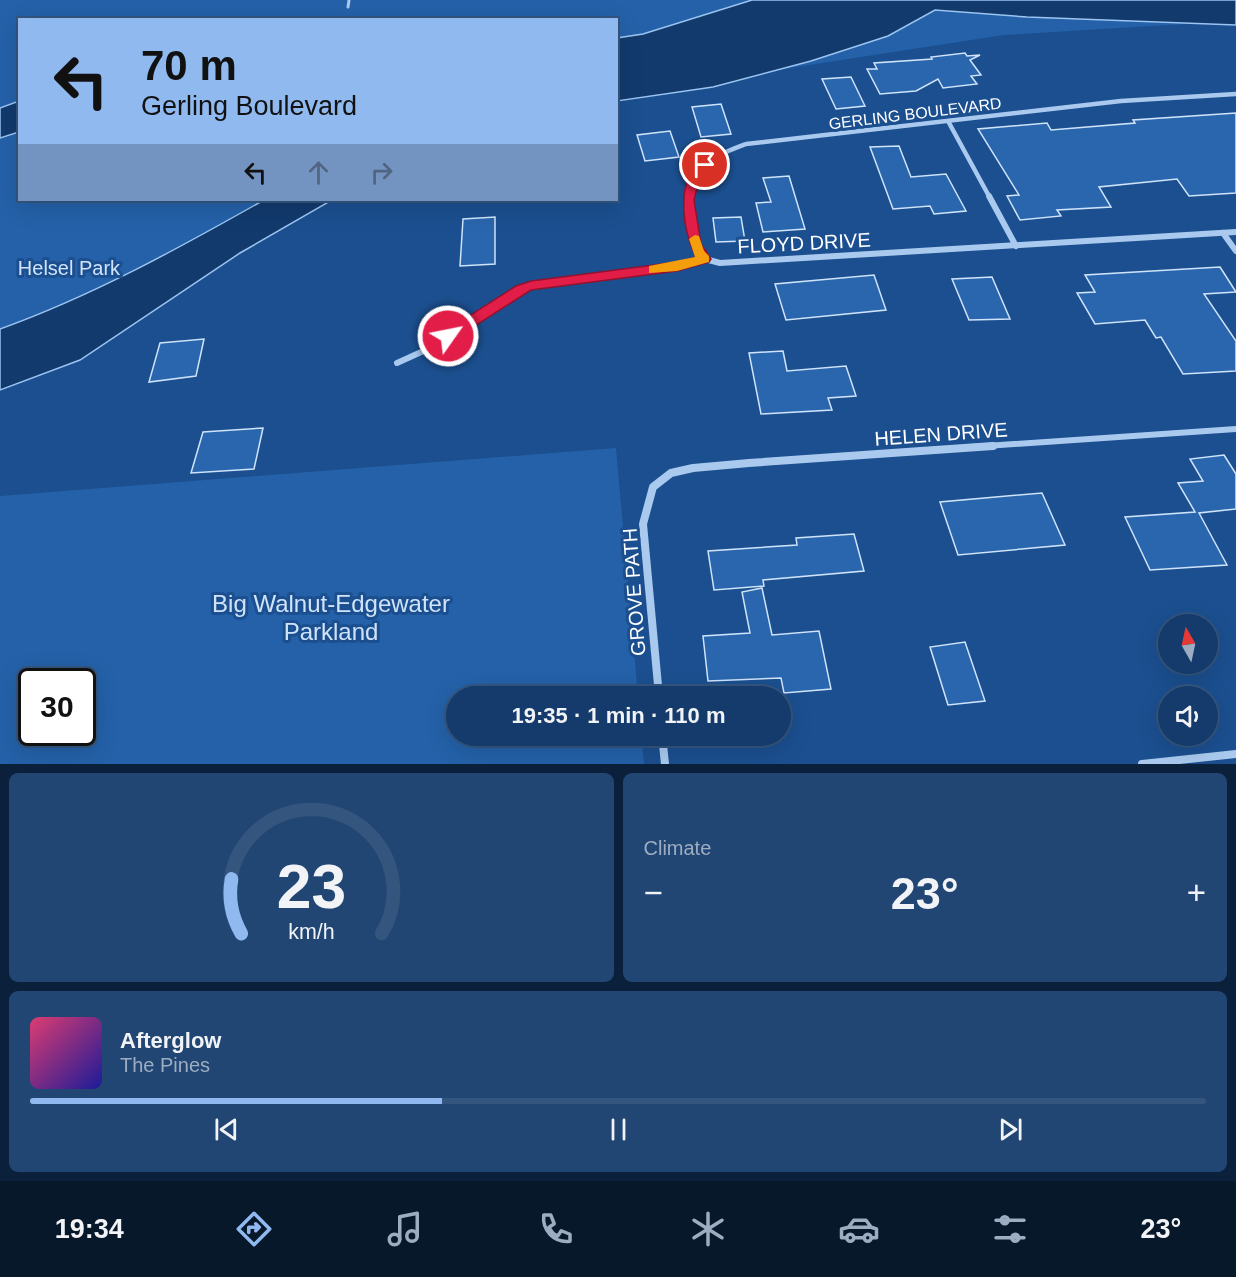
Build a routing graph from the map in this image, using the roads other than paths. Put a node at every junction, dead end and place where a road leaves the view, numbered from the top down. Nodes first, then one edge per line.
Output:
1 (349, 0) edge
2 (348, 7) dead end
3 (1236, 94) edge
4 (948, 121) junction
5 (1236, 232) edge
6 (1223, 233) junction
7 (1016, 246) junction
8 (1236, 251) edge
9 (705, 259) junction
10 (397, 363) dead end
11 (1236, 429) edge
12 (652, 487) joint
13 (658, 686) edge
14 (663, 746) edge
15 (1236, 754) edge
16 (665, 764) edge
17 (1142, 764) edge

1 - 2 lane
3 - 4 street, GERLING BOULEVARD
4 - 7 street
4 - 9 street, GERLING BOULEVARD
5 - 6 street, FLOYD DRIVE
6 - 7 street, FLOYD DRIVE
6 - 8 street
7 - 9 street, FLOYD DRIVE
9 - 10 street, FLOYD DRIVE
11 - 12 street, HELEN DRIVE
12 - 13 street, GROVE PATH
14 - 16 street
15 - 17 street

